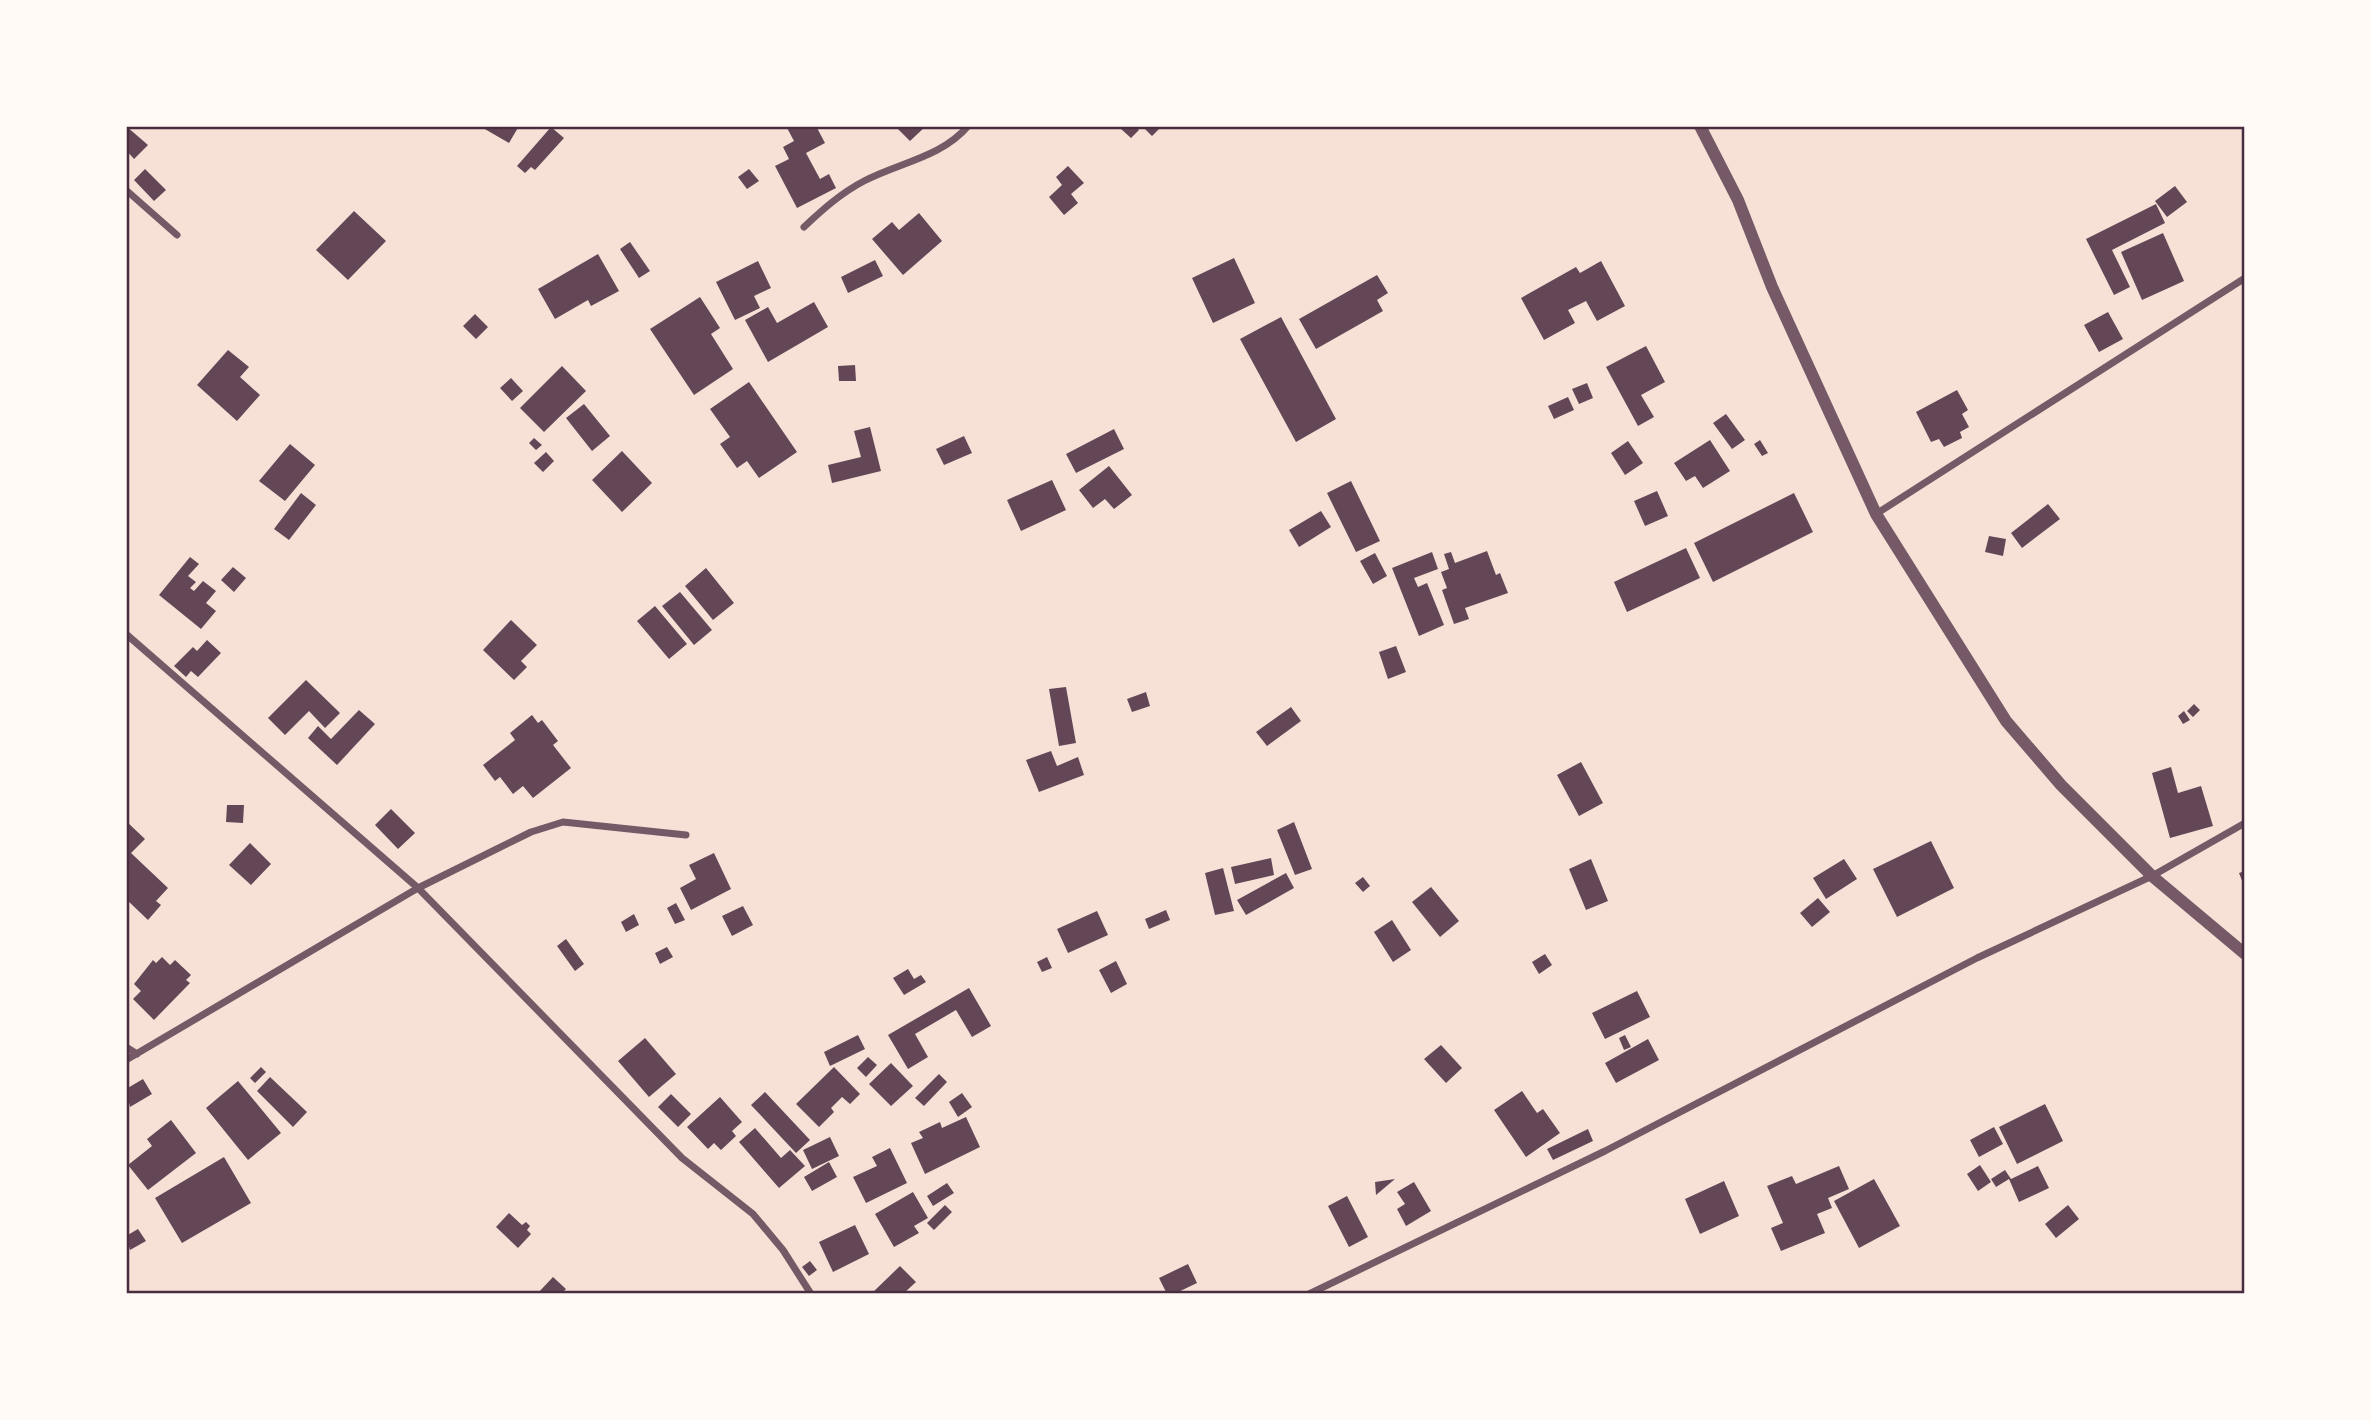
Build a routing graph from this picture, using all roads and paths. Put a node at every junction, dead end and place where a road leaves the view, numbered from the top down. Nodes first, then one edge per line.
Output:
1 (968, 126) edge
2 (1700, 126) edge
3 (126, 190) edge
4 (804, 227) dead end
5 (177, 234) dead end
6 (2245, 278) edge
7 (1876, 514) junction
8 (126, 634) edge
9 (2245, 823) edge
10 (687, 835) dead end
11 (2152, 876) junction
12 (418, 888) junction
13 (2245, 954) edge
14 (126, 1047) edge
15 (137, 1054) junction
16 (126, 1060) edge
17 (811, 1294) edge
18 (1309, 1294) edge

1 - 4 street
2 - 7 street
3 - 5 street
6 - 7 street
7 - 11 street
8 - 12 street
9 - 11 street
10 - 12 street
11 - 13 street
11 - 18 street
12 - 15 street
12 - 17 street
14 - 15 street
15 - 16 street

